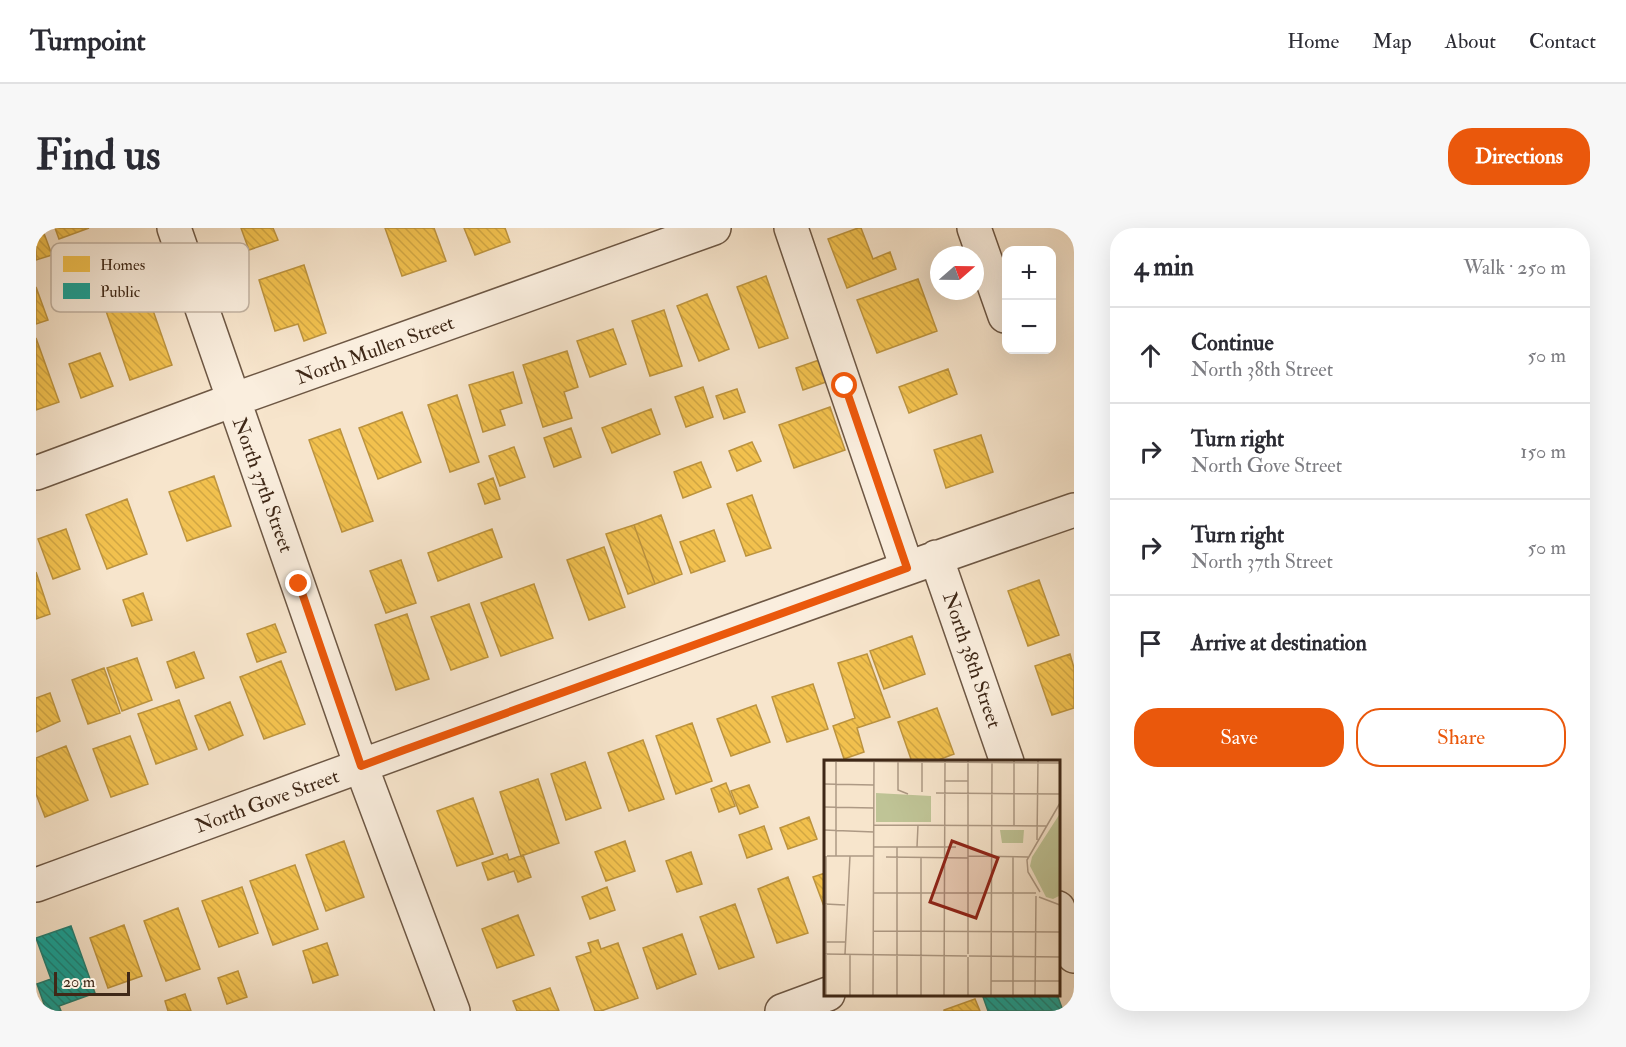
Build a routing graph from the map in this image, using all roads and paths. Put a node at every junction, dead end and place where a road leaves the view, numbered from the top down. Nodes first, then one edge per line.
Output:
1 (174, 228) edge
2 (714, 228) edge
3 (790, 228) edge
4 (974, 228) edge
5 (179, 243) edge
6 (1002, 307) edge
7 (203, 312) edge
8 (233, 400) junction
9 (36, 473) edge
10 (1074, 510) edge
11 (922, 563) junction
12 (1006, 760) edge
13 (361, 766) junction
14 (36, 885) edge
15 (1062, 910) edge
16 (1074, 956) edge
17 (824, 995) edge
18 (453, 1011) edge
19 (782, 1011) edge

1 - 5 street, North 37th Street
2 - 8 street, North Mullen Street
3 - 11 street, North 38th Street
4 - 6 street
7 - 8 street, North 37th Street
8 - 9 street, North Mullen Street
8 - 13 street, North 37th Street
10 - 11 street, North Gove Street
11 - 12 street, North 38th Street
11 - 13 street, North Gove Street
13 - 14 street, North Gove Street
13 - 18 street, North 37th Street
15 - 16 street
17 - 19 street

